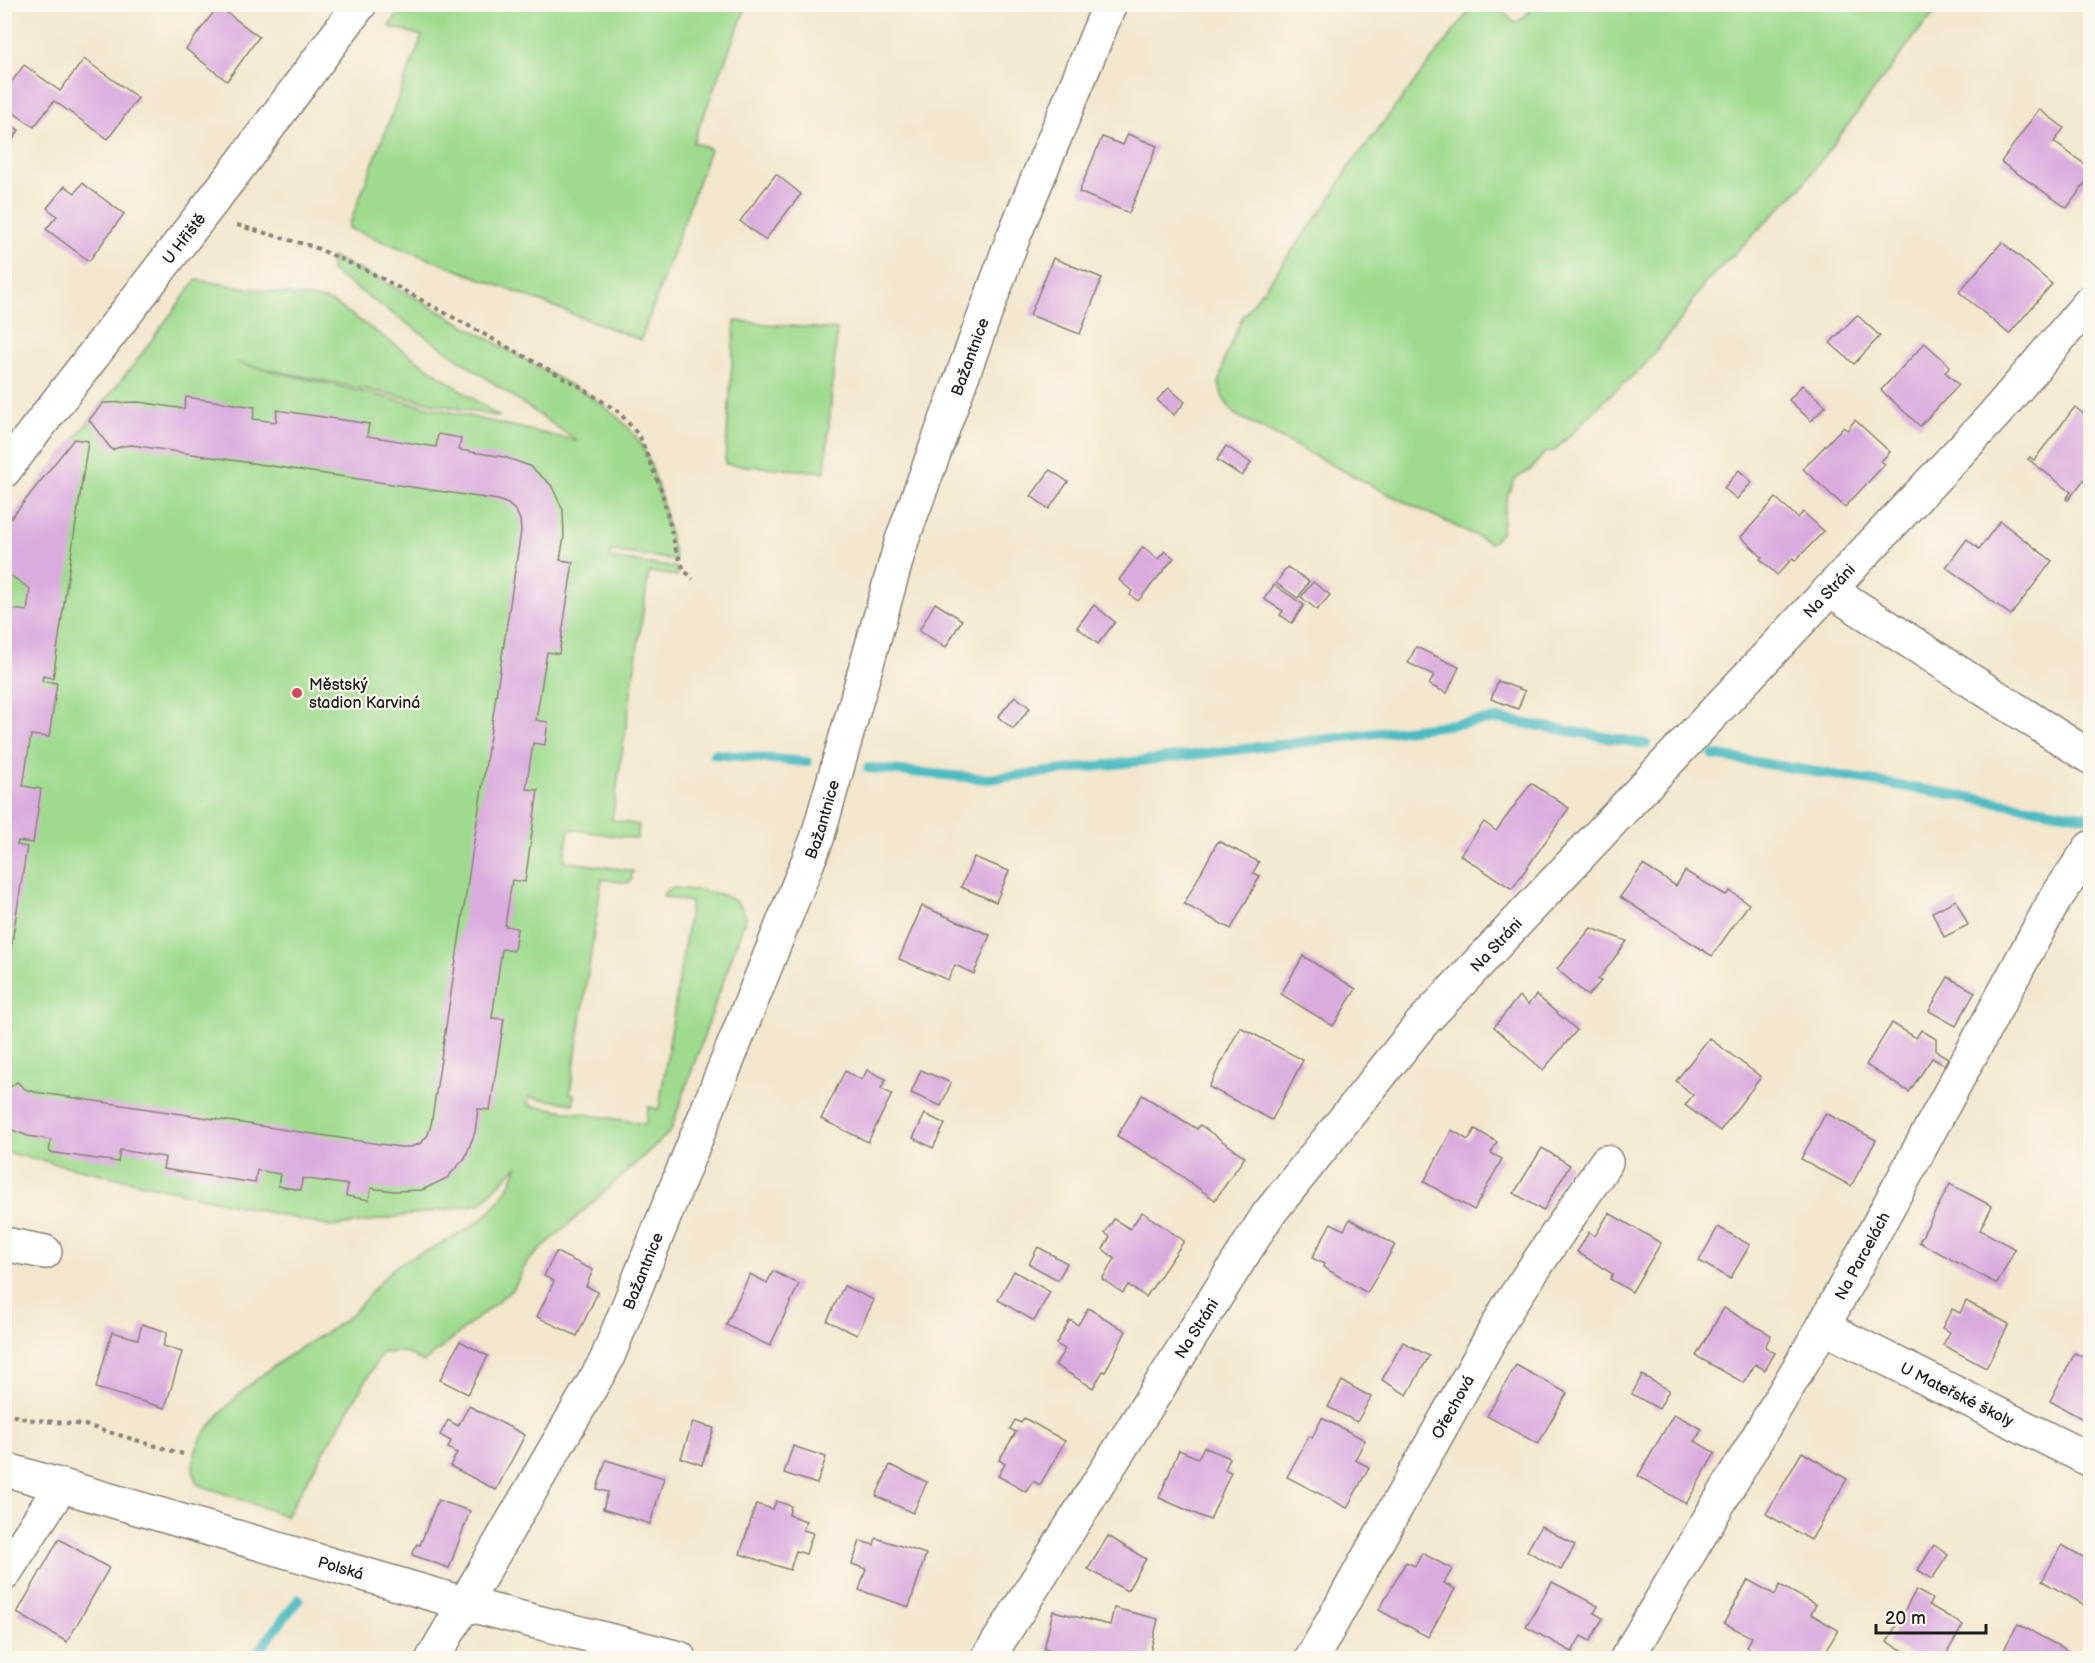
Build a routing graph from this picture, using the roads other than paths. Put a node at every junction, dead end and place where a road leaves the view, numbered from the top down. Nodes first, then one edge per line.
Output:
1 (360, 4) edge
2 (1110, 4) edge
3 (2091, 302) edge
4 (4, 471) edge
5 (1830, 590) junction
6 (2091, 757) edge
7 (2091, 848) edge
8 (1606, 1162) dead end
9 (4, 1244) edge
10 (45, 1252) dead end
11 (1823, 1327) junction
12 (2091, 1460) edge
13 (4, 1469) edge
14 (61, 1486) junction
15 (4, 1574) edge
16 (466, 1604) junction
17 (433, 1659) edge
18 (680, 1659) edge
19 (988, 1659) edge
20 (1312, 1659) edge
21 (1627, 1659) edge

1 - 4 street, U Hřiště
2 - 16 street, Bažantnice
3 - 5 street, Na Stráni
5 - 6 street
5 - 19 street, Na Stráni
7 - 11 street, Na Parcelách
8 - 20 street, Ořechová
9 - 10 street
11 - 12 street, U Mateřské školy
11 - 21 street, Na Parcelách
13 - 14 street, Polská
14 - 15 street
14 - 16 street, Polská
16 - 17 street, Bažantnice
16 - 18 street, Polská

